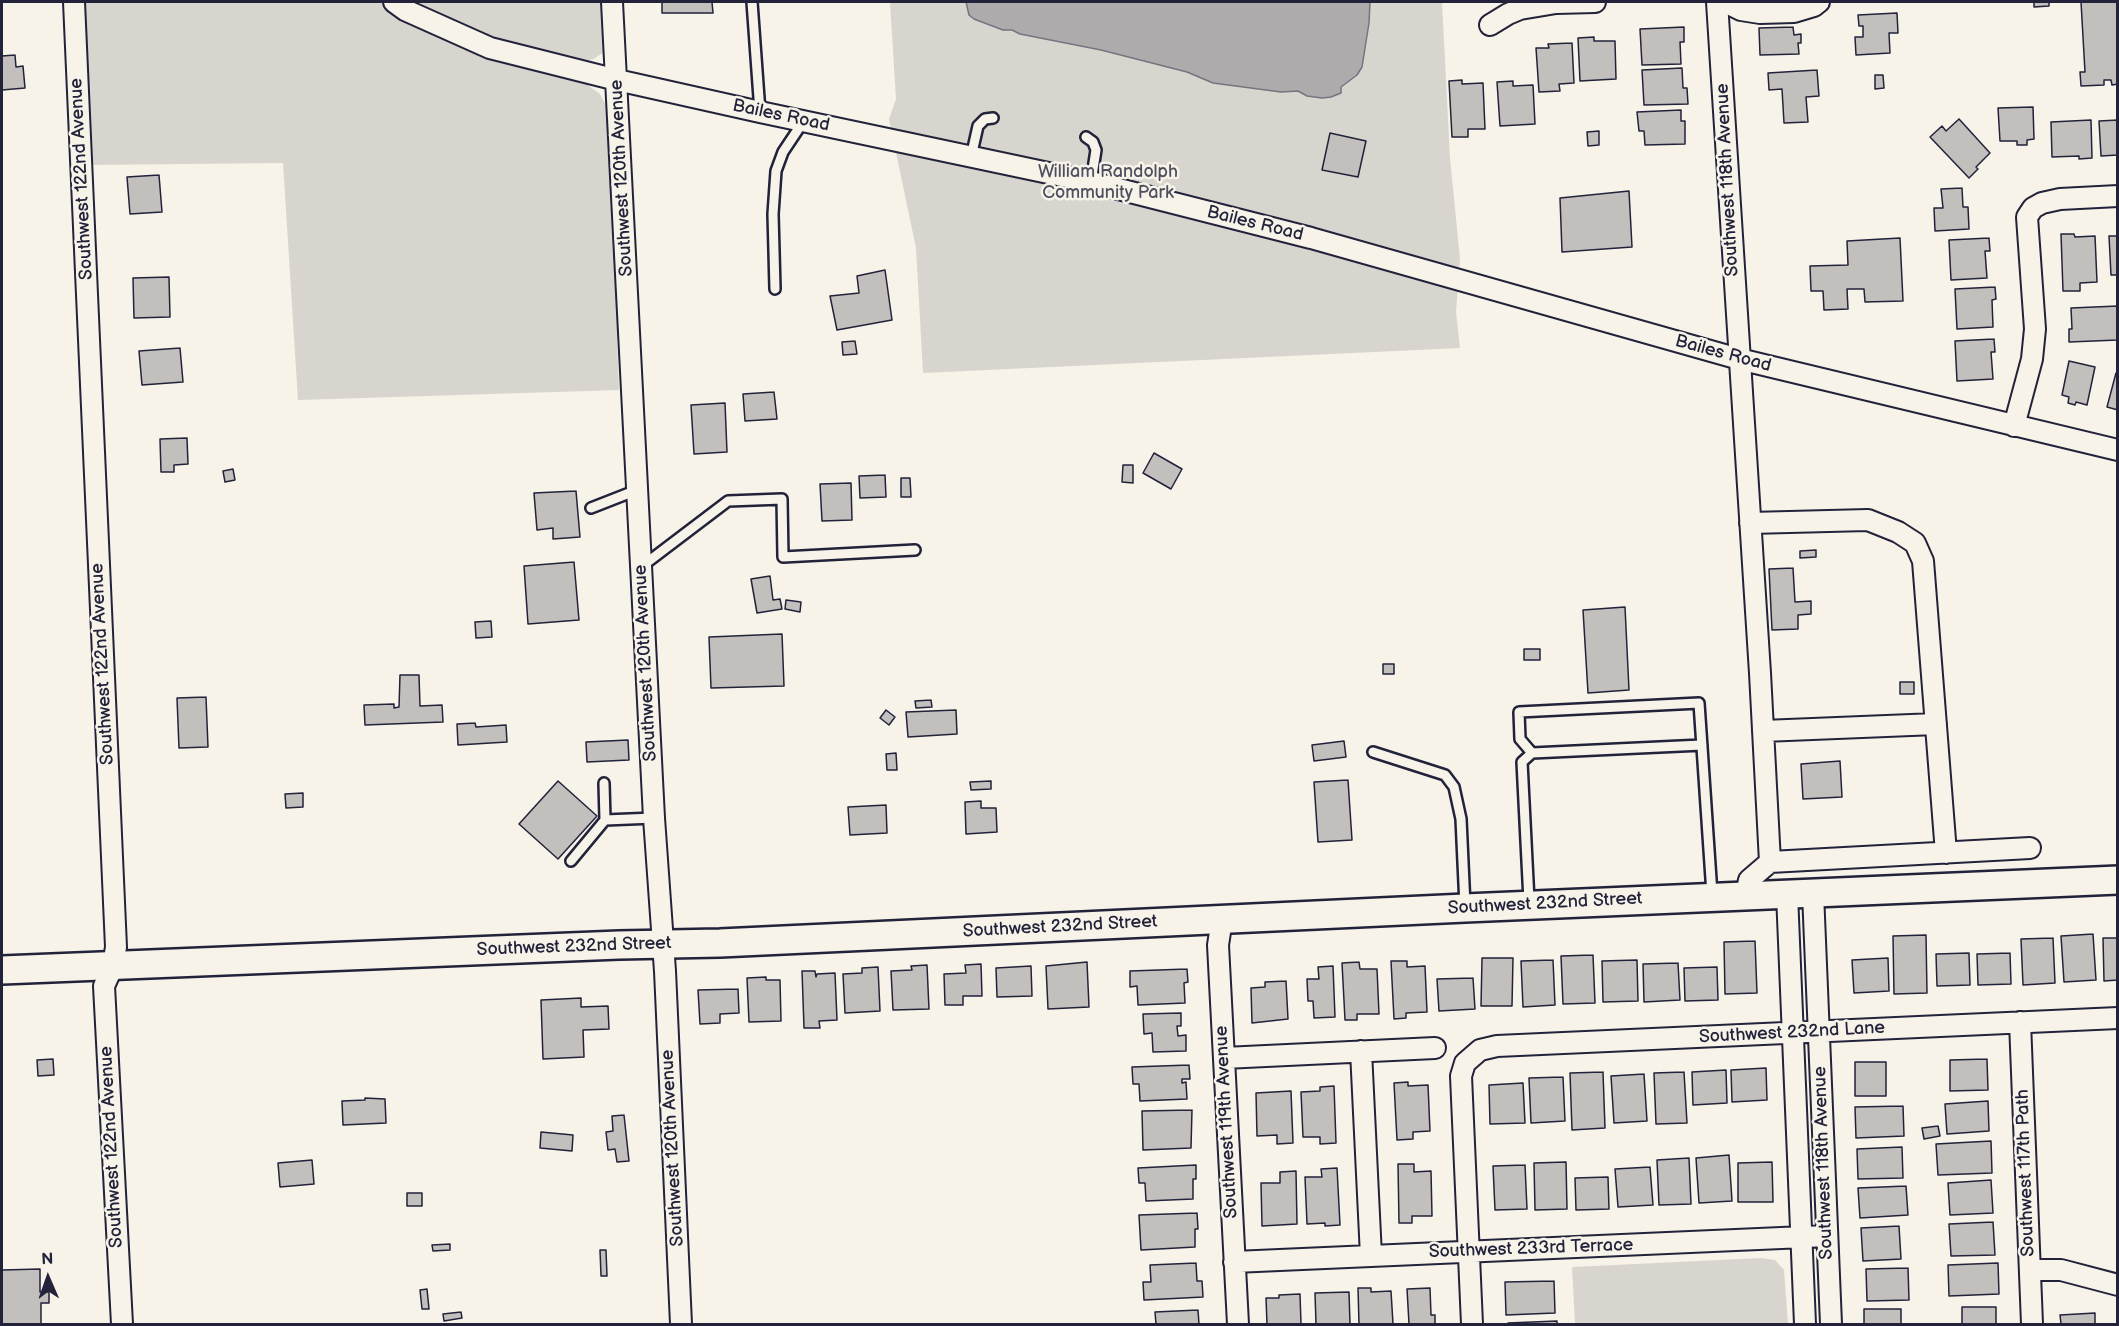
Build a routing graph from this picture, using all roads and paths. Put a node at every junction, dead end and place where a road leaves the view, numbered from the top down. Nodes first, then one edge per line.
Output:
1 (74, 2) edge
2 (394, 2) edge
3 (612, 2) edge
4 (752, 2) edge
5 (1596, 2) edge
6 (1717, 2) edge
7 (1725, 2) edge
8 (1819, 2) edge
9 (1490, 25) dead end
10 (617, 80) junction
11 (760, 112) junction
12 (993, 118) dead end
13 (804, 121) junction
14 (1086, 137) dead end
15 (971, 157) junction
16 (1091, 182) junction
17 (2118, 195) edge
18 (775, 289) dead end
19 (1738, 358) junction
20 (2014, 426) junction
21 (2118, 450) edge
22 (637, 490) junction
23 (591, 508) dead end
24 (1750, 522) junction
25 (915, 550) dead end
26 (641, 567) junction
27 (1936, 724) junction
28 (1763, 731) junction
29 (1702, 745) junction
30 (1373, 752) dead end
31 (1532, 753) junction
32 (604, 783) dead end
33 (654, 818) junction
34 (604, 820) junction
35 (2030, 848) dead end
36 (1946, 853) junction
37 (571, 861) dead end
38 (1770, 862) junction
39 (2118, 880) edge
40 (1813, 893) junction
41 (1786, 894) junction
42 (1746, 896) junction
43 (1712, 897) junction
44 (1529, 905) junction
45 (1465, 908) junction
46 (1222, 919) junction
47 (662, 944) junction
48 (113, 966) junction
49 (2, 970) edge
50 (2118, 1018) edge
51 (2020, 1022) junction
52 (1819, 1032) junction
53 (1792, 1033) junction
54 (1434, 1048) dead end
55 (1361, 1052) junction
56 (1224, 1058) junction
57 (1827, 1236) junction
58 (1801, 1237) junction
59 (1468, 1252) junction
60 (1371, 1256) junction
61 (1234, 1262) junction
62 (2030, 1270) junction
63 (2118, 1285) edge
64 (122, 1324) edge
65 (681, 1324) edge
66 (1238, 1324) edge
67 (1472, 1324) edge
68 (1805, 1324) edge
69 (1831, 1324) edge
70 (2032, 1324) edge

1 - 48 street, Southwest 122nd Avenue
2 - 10 street, Bailes Road
3 - 10 street, Southwest 120th Avenue
4 - 11 lane
5 - 9 street
6 - 19 street, Southwest 118th Avenue
7 - 8 street
10 - 11 street, Bailes Road
10 - 22 street, Southwest 120th Avenue
11 - 13 street, Bailes Road
12 - 15 lane
13 - 15 street, Bailes Road
13 - 18 lane
14 - 16 lane
15 - 16 street, Bailes Road
16 - 19 street, Bailes Road
17 - 20 street
19 - 20 street, Bailes Road
19 - 24 street, Southwest 118th Avenue
20 - 21 street, Bailes Road
22 - 23 lane
22 - 26 street, Southwest 120th Avenue
24 - 27 street
24 - 28 street, Southwest 118th Avenue
25 - 26 lane
26 - 33 street, Southwest 120th Avenue
27 - 28 street
27 - 36 street
28 - 38 street, Southwest 118th Avenue
29 - 31 lane
29 - 31 lane
29 - 43 lane
30 - 45 lane
31 - 44 lane
32 - 34 lane
33 - 34 lane
33 - 47 street, Southwest 120th Avenue
34 - 37 lane
35 - 36 street
36 - 38 street
38 - 42 street
39 - 40 street, Southwest 232nd Street
40 - 41 street, Southwest 232nd Street
40 - 52 street, Southwest 118th Avenue
41 - 42 street, Southwest 232nd Street
41 - 53 street, Southwest 118th Avenue
42 - 43 street, Southwest 232nd Street
43 - 44 street, Southwest 232nd Street
44 - 45 street, Southwest 232nd Street
45 - 46 street, Southwest 232nd Street
46 - 47 street, Southwest 232nd Street
46 - 56 street, Southwest 119th Avenue
47 - 48 street, Southwest 232nd Street
47 - 65 street, Southwest 120th Avenue
48 - 49 street, Southwest 232nd Street
48 - 64 street, Southwest 122nd Avenue
50 - 51 street, Southwest 232nd Lane
51 - 52 street, Southwest 232nd Lane
51 - 62 street, Southwest 117th Path
52 - 53 street, Southwest 232nd Lane
52 - 57 street, Southwest 118th Avenue
53 - 58 street, Southwest 118th Avenue
53 - 59 street, Southwest 232nd Lane
54 - 55 street
55 - 56 street
55 - 60 street
56 - 61 street, Southwest 119th Avenue
57 - 58 street, Southwest 233rd Terrace
57 - 69 street, Southwest 118th Avenue
58 - 59 street, Southwest 233rd Terrace
58 - 68 street, Southwest 118th Avenue
59 - 60 street, Southwest 233rd Terrace
59 - 67 street
60 - 61 street, Southwest 233rd Terrace
61 - 66 street, Southwest 119th Avenue
62 - 63 street
62 - 70 street, Southwest 117th Path

